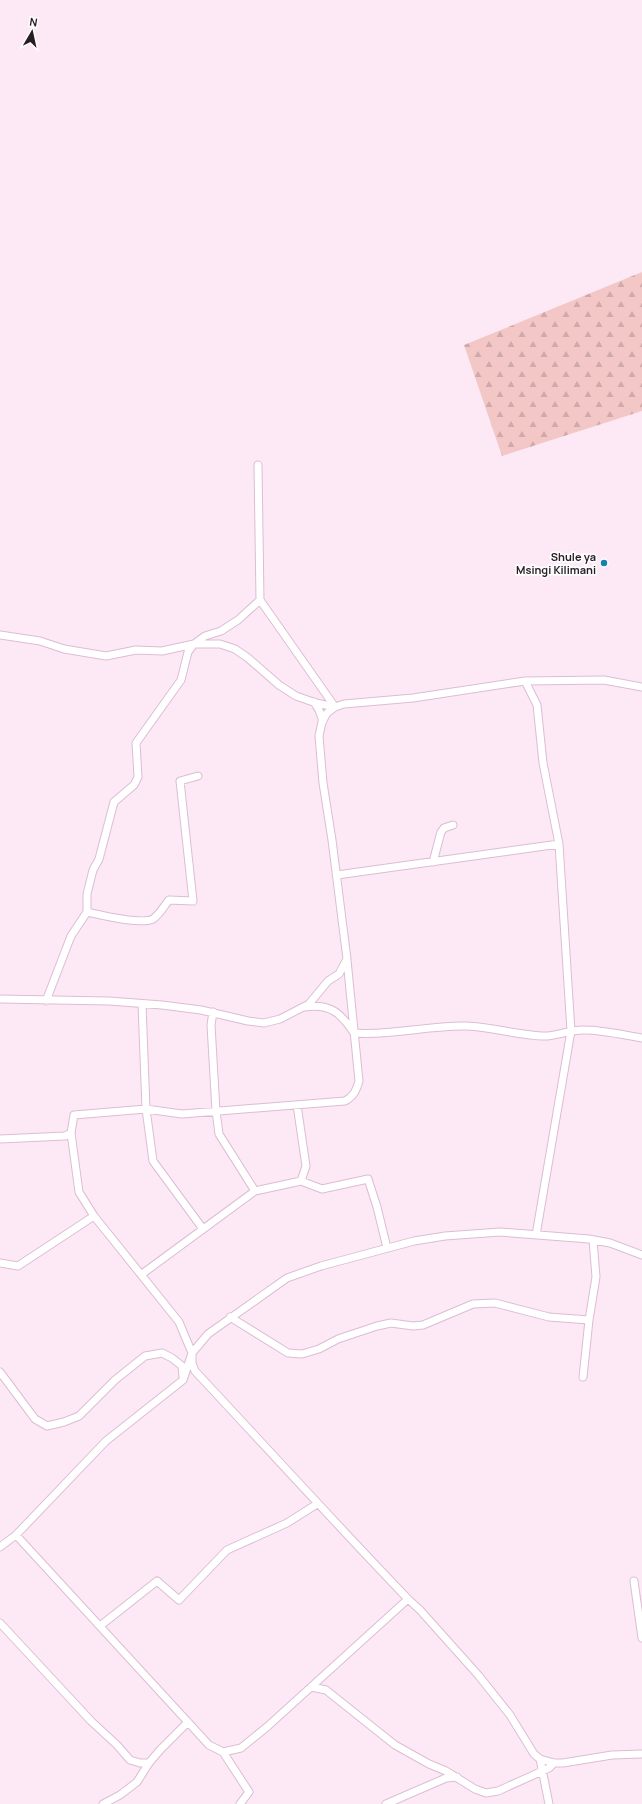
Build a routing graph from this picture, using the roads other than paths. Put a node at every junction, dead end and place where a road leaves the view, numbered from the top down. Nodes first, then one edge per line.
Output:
1 (258, 465) dead end
2 (260, 600) junction
3 (0, 635) edge
4 (194, 644) junction
5 (525, 681) junction
6 (642, 687) edge
7 (314, 702) junction
8 (335, 707) junction
9 (323, 720) junction
10 (198, 776) dead end
11 (453, 825) dead end
12 (559, 844) junction
13 (435, 860) junction
14 (337, 875) junction
15 (87, 912) junction
16 (347, 960) junction
17 (0, 1000) edge
18 (46, 1001) junction
19 (142, 1004) junction
20 (302, 1008) junction
21 (213, 1012) junction
22 (571, 1031) junction
23 (354, 1033) junction
24 (642, 1038) edge
25 (298, 1105) junction
26 (146, 1109) junction
27 (216, 1111) junction
28 (71, 1133) junction
29 (0, 1139) edge
30 (301, 1181) junction
31 (255, 1191) junction
32 (94, 1216) junction
33 (203, 1229) junction
34 (536, 1235) junction
35 (593, 1240) junction
36 (387, 1248) junction
37 (642, 1255) edge
38 (0, 1263) edge
39 (142, 1274) junction
40 (230, 1317) junction
41 (589, 1320) junction
42 (192, 1353) junction
43 (0, 1372) edge
44 (583, 1377) dead end
45 (183, 1380) junction
46 (317, 1504) junction
47 (16, 1535) junction
48 (0, 1547) edge
49 (634, 1581) dead end
50 (408, 1599) junction
51 (0, 1623) edge
52 (100, 1626) junction
53 (642, 1638) edge
54 (311, 1687) junction
55 (188, 1722) junction
56 (223, 1752) junction
57 (642, 1754) edge
58 (540, 1759) junction
59 (149, 1763) junction
60 (554, 1763) junction
61 (542, 1771) junction
62 (458, 1777) junction
63 (242, 1803) edge
64 (103, 1804) edge
65 (386, 1804) edge
66 (549, 1804) edge

1 - 2 street
2 - 4 street
2 - 8 street
3 - 4 street
4 - 7 street
4 - 15 street
5 - 6 street
5 - 8 street
5 - 12 street
7 - 8 street
7 - 9 street
8 - 9 street
9 - 14 street
10 - 15 street
11 - 13 street
12 - 13 street
12 - 22 street
13 - 14 street
14 - 16 street
15 - 18 street
16 - 20 street
16 - 23 street
17 - 18 street
18 - 19 street
19 - 21 street
19 - 26 street
20 - 21 street
20 - 23 street
21 - 27 street
22 - 23 street
22 - 24 street
22 - 34 street
23 - 25 street
25 - 27 street
25 - 30 street
26 - 27 street
26 - 28 street
26 - 33 street
27 - 31 street
28 - 29 street
28 - 32 street
30 - 31 street
30 - 36 street
31 - 33 street
32 - 38 street
32 - 39 street
33 - 39 street
34 - 35 street
34 - 36 street
35 - 37 street
35 - 41 street
36 - 40 street
39 - 42 street
40 - 41 street
40 - 42 street
41 - 44 street
42 - 45 street
42 - 46 street
43 - 45 street
45 - 47 street
46 - 50 street
46 - 52 street
47 - 48 street
47 - 52 street
49 - 53 street
50 - 54 street
50 - 58 street
51 - 59 street
52 - 55 street
54 - 56 street
54 - 62 street
55 - 56 street
55 - 59 street
56 - 63 street
57 - 60 street
58 - 60 street
58 - 61 street
59 - 64 street
60 - 61 street
61 - 62 street
61 - 66 street
62 - 65 street

